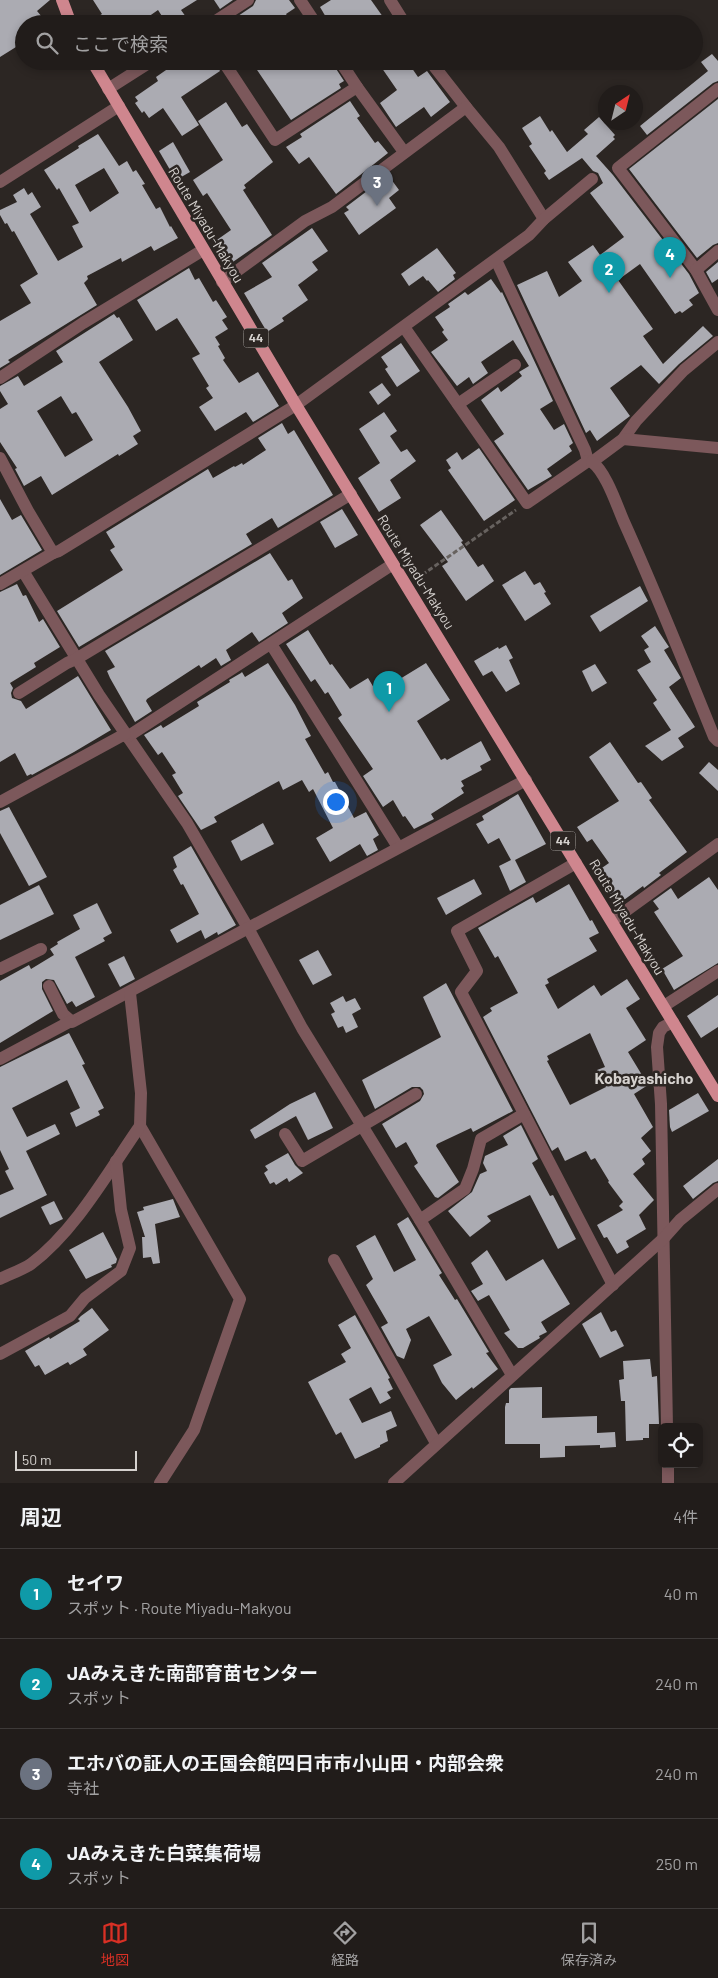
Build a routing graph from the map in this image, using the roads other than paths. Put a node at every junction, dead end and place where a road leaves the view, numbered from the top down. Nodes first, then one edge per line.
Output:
1 (62, 0) edge
2 (248, 0) edge
3 (300, 0) edge
4 (390, 0) edge
5 (68, 15) edge
6 (225, 15) edge
7 (310, 15) edge
8 (399, 15) edge
9 (97, 70) edge
10 (138, 70) edge
11 (229, 70) edge
12 (346, 70) edge
13 (437, 70) edge
14 (357, 87) junction
15 (108, 89) junction
16 (718, 89) edge
17 (118, 106) junction
18 (466, 107) junction
19 (404, 152) junction
20 (592, 179) dead end
21 (0, 182) edge
22 (544, 219) junction
23 (203, 250) junction
24 (718, 252) edge
25 (496, 260) junction
26 (696, 270) junction
27 (222, 282) junction
28 (718, 310) edge
29 (404, 328) junction
30 (718, 342) edge
31 (515, 365) dead end
32 (0, 378) edge
33 (458, 404) junction
34 (296, 405) junction
35 (623, 439) junction
36 (717, 450) edge
37 (0, 458) edge
38 (590, 461) junction
39 (351, 494) junction
40 (52, 553) junction
41 (394, 564) junction
42 (23, 571) junction
43 (0, 584) edge
44 (271, 644) junction
45 (76, 659) junction
46 (19, 693) dead end
47 (126, 735) junction
48 (718, 742) edge
49 (526, 780) junction
50 (2, 797) edge
51 (718, 844) edge
52 (398, 847) junction
53 (576, 863) junction
54 (612, 921) junction
55 (248, 928) junction
56 (41, 948) dead end
57 (0, 969) edge
58 (718, 971) edge
59 (49, 986) dead end
60 (130, 992) junction
61 (664, 1006) junction
62 (71, 1021) junction
63 (673, 1022) junction
64 (0, 1059) edge
65 (416, 1094) dead end
66 (718, 1096) edge
67 (524, 1114) junction
68 (362, 1125) junction
69 (140, 1126) junction
70 (285, 1134) dead end
71 (116, 1161) junction
72 (718, 1189) edge
73 (420, 1220) junction
74 (663, 1239) junction
75 (334, 1260) dead end
76 (0, 1280) edge
77 (613, 1285) junction
78 (0, 1354) edge
79 (512, 1375) junction
80 (667, 1423) edge
81 (436, 1444) junction
82 (668, 1468) edge
83 (160, 1483) edge
84 (394, 1483) edge
85 (668, 1483) edge

1 - 5 main road
2 - 6 street
3 - 7 street
4 - 8 street
9 - 15 main road, Route Miyadu-Makyou / 44
10 - 15 street
11 - 14 street
12 - 14 street
13 - 18 street
14 - 19 street
15 - 17 main road, Route Miyadu-Makyou / 44
16 - 26 street
17 - 21 street
17 - 23 main road, Route Miyadu-Makyou / 44
18 - 19 street
18 - 22 street
19 - 27 street
20 - 22 street
22 - 25 street
23 - 27 main road, Route Miyadu-Makyou / 44
23 - 32 street
24 - 26 street
25 - 29 street
25 - 38 street
26 - 28 street
27 - 34 main road, Route Miyadu-Makyou / 44
29 - 33 street
29 - 34 street
30 - 35 street
31 - 33 street
33 - 38 street
34 - 39 main road, Route Miyadu-Makyou / 44
34 - 40 street
35 - 36 street
35 - 38 street
37 - 40 street
38 - 48 street
39 - 41 main road, Route Miyadu-Makyou / 44
39 - 45 street
40 - 42 street
41 - 44 street
41 - 49 main road, Route Miyadu-Makyou / 44
42 - 43 street
42 - 45 street
44 - 47 street
44 - 52 street
45 - 46 street
45 - 47 street
47 - 50 street
47 - 55 street
49 - 52 street
49 - 53 main road, Route Miyadu-Makyou / 44
51 - 54 street
52 - 55 street
53 - 54 main road, Route Miyadu-Makyou / 44
53 - 67 street
54 - 61 main road, Route Miyadu-Makyou / 44
55 - 60 street
55 - 68 street
56 - 57 street
58 - 61 street
59 - 62 street
60 - 62 street
60 - 69 street
61 - 63 main road, Route Miyadu-Makyou / 44
62 - 64 street
63 - 66 main road, Route Miyadu-Makyou / 44
63 - 74 street
65 - 68 street
67 - 73 street
67 - 77 street
68 - 70 street
68 - 73 street
69 - 71 street
69 - 83 street
71 - 76 street
71 - 78 street
72 - 74 street
73 - 79 street
74 - 77 street
74 - 80 street
75 - 81 street
77 - 79 street
79 - 81 street
81 - 84 street
82 - 85 street

